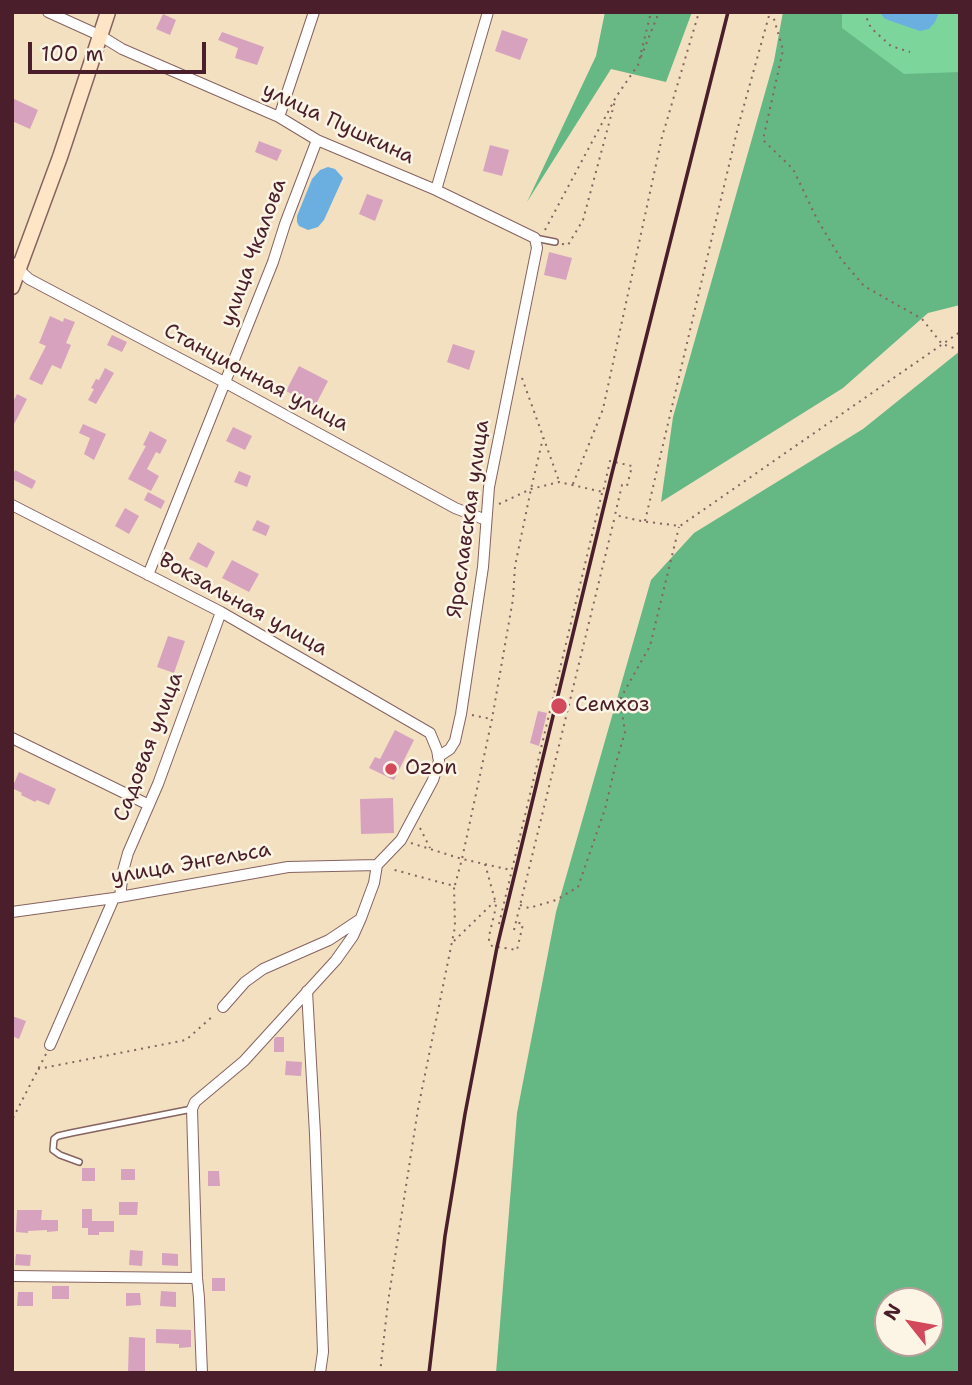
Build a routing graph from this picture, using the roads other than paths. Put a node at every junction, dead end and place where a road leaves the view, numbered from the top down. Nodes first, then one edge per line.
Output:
1 (48, 12) edge
2 (108, 12) edge
3 (314, 12) edge
4 (488, 12) edge
5 (101, 36) junction
6 (279, 117) junction
7 (317, 140) junction
8 (436, 190) junction
9 (535, 238) junction
10 (555, 242) road end
11 (16, 266) edge
12 (12, 287) edge
13 (226, 383) junction
14 (12, 505) edge
15 (486, 517) junction
16 (148, 575) junction
17 (221, 612) junction
18 (12, 738) edge
19 (438, 757) junction
20 (149, 805) junction
21 (377, 865) junction
22 (117, 897) junction
23 (12, 912) edge
24 (361, 918) junction
25 (307, 992) junction
26 (223, 1007) road end
27 (50, 1045) road end
28 (192, 1109) junction
29 (79, 1162) dead end
30 (12, 1276) edge
31 (197, 1278) junction
32 (202, 1373) edge
33 (320, 1373) edge

1 - 5 street, улица Пушкина
2 - 5 main road
3 - 6 street
4 - 8 street
5 - 6 street, улица Пушкина
5 - 11 main road
6 - 7 street, улица Пушкина
7 - 8 street, улица Пушкина
7 - 13 street, улица Чкалова
8 - 9 street, улица Пушкина
9 - 10 lane
9 - 15 street, Ярославская улица
11 - 12 main road
11 - 13 street, Станционная улица
13 - 15 street, Станционная улица
13 - 16 street, улица Чкалова
14 - 16 street, Вокзальная улица
15 - 19 street, Ярославская улица
16 - 17 street, Вокзальная улица
17 - 19 street, Вокзальная улица
17 - 20 street, Садовая улица
18 - 20 street
19 - 21 street, Ярославская улица
20 - 22 street, Садовая улица
21 - 22 street, улица Энгельса
21 - 24 street
22 - 23 street, улица Энгельса
22 - 27 street, Садовая улица
24 - 25 street
24 - 26 street
25 - 28 street
25 - 33 street
28 - 29 lane
28 - 31 street
30 - 31 street
31 - 32 street

